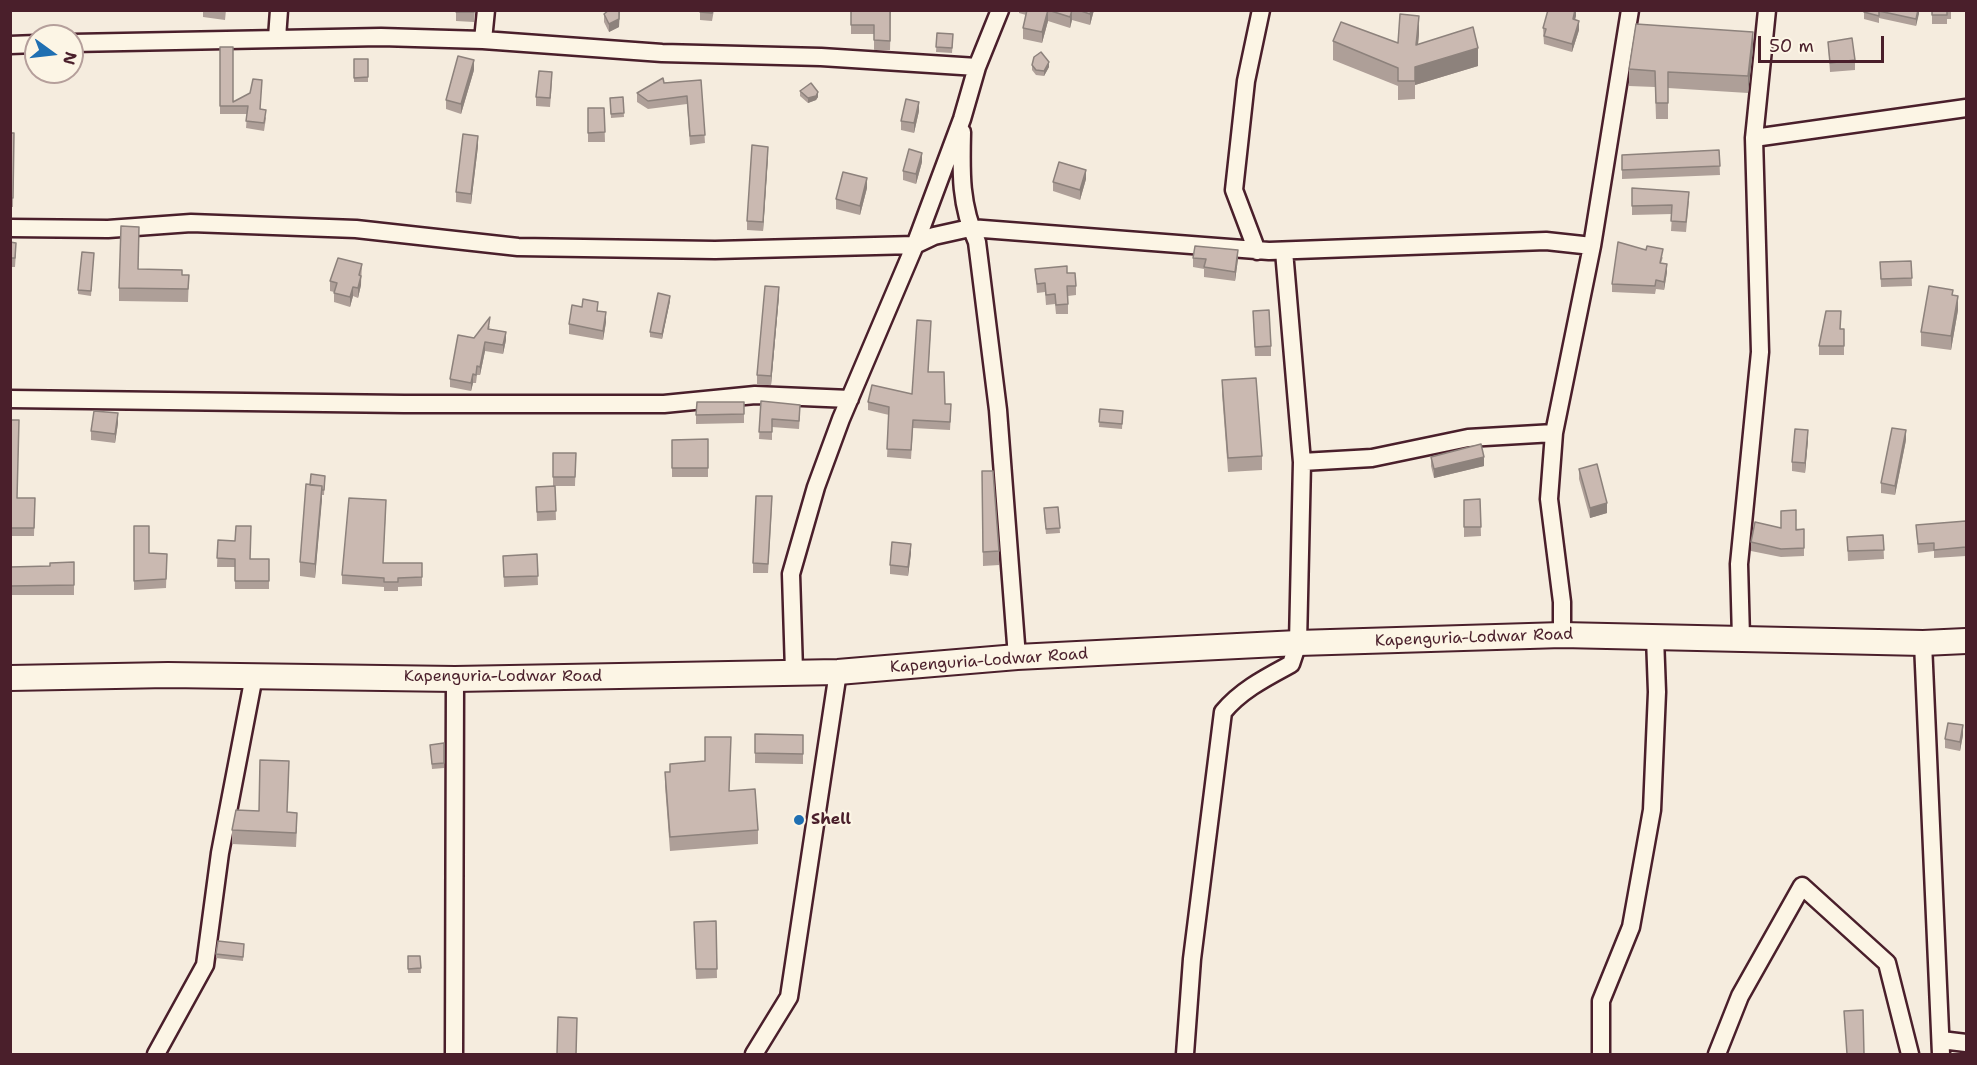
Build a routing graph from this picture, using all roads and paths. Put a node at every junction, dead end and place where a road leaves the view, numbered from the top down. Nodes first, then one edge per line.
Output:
1 (279, 10) edge
2 (486, 10) edge
3 (1000, 10) edge
4 (1261, 10) edge
5 (1630, 10) edge
6 (1767, 10) edge
7 (277, 38) junction
8 (483, 40) junction
9 (84, 43) edge
10 (977, 67) junction
11 (1966, 108) edge
12 (962, 119) junction
13 (1754, 138) junction
14 (10, 228) edge
15 (970, 228) junction
16 (915, 245) junction
17 (1592, 246) junction
18 (1257, 251) junction
19 (1284, 251) junction
20 (10, 399) edge
21 (850, 399) junction
22 (1554, 433) junction
23 (1302, 462) junction
24 (1562, 635) junction
25 (1655, 637) junction
26 (1741, 638) junction
27 (1966, 641) edge
28 (1298, 643) junction
29 (1923, 643) junction
30 (1017, 657) junction
31 (794, 671) junction
32 (838, 672) junction
33 (254, 676) junction
34 (10, 678) edge
35 (455, 679) junction
36 (1966, 1043) edge
37 (1941, 1047) edge
38 (156, 1054) edge
39 (454, 1054) edge
40 (754, 1054) edge
41 (1185, 1054) edge
42 (1601, 1054) edge
43 (1717, 1054) edge
44 (1910, 1054) edge

1 - 7 street
2 - 8 street
3 - 10 street
4 - 18 street
5 - 17 street
6 - 13 street
7 - 8 street
7 - 9 street
8 - 10 street
10 - 12 street
11 - 13 street
12 - 15 street
12 - 16 street
13 - 26 street
14 - 16 street
15 - 16 street
15 - 18 street
15 - 30 street
16 - 21 street
17 - 19 street
17 - 22 street
18 - 19 street
19 - 23 street
20 - 21 street
21 - 31 street
22 - 23 street
22 - 24 street
23 - 28 street
24 - 25 highway, Kapenguria-Lodwar Road
24 - 28 highway, Kapenguria-Lodwar Road
25 - 26 highway, Kapenguria-Lodwar Road
25 - 42 street
26 - 29 highway, Kapenguria-Lodwar Road
27 - 29 highway, Kapenguria-Lodwar Road
28 - 30 highway, Kapenguria-Lodwar Road
28 - 41 street
29 - 37 street
30 - 32 highway, Kapenguria-Lodwar Road
31 - 32 highway, Kapenguria-Lodwar Road
31 - 35 highway, Kapenguria-Lodwar Road
32 - 40 street
33 - 34 highway, Kapenguria-Lodwar Road
33 - 35 highway, Kapenguria-Lodwar Road
33 - 38 street
35 - 39 street
36 - 37 street
43 - 44 street

